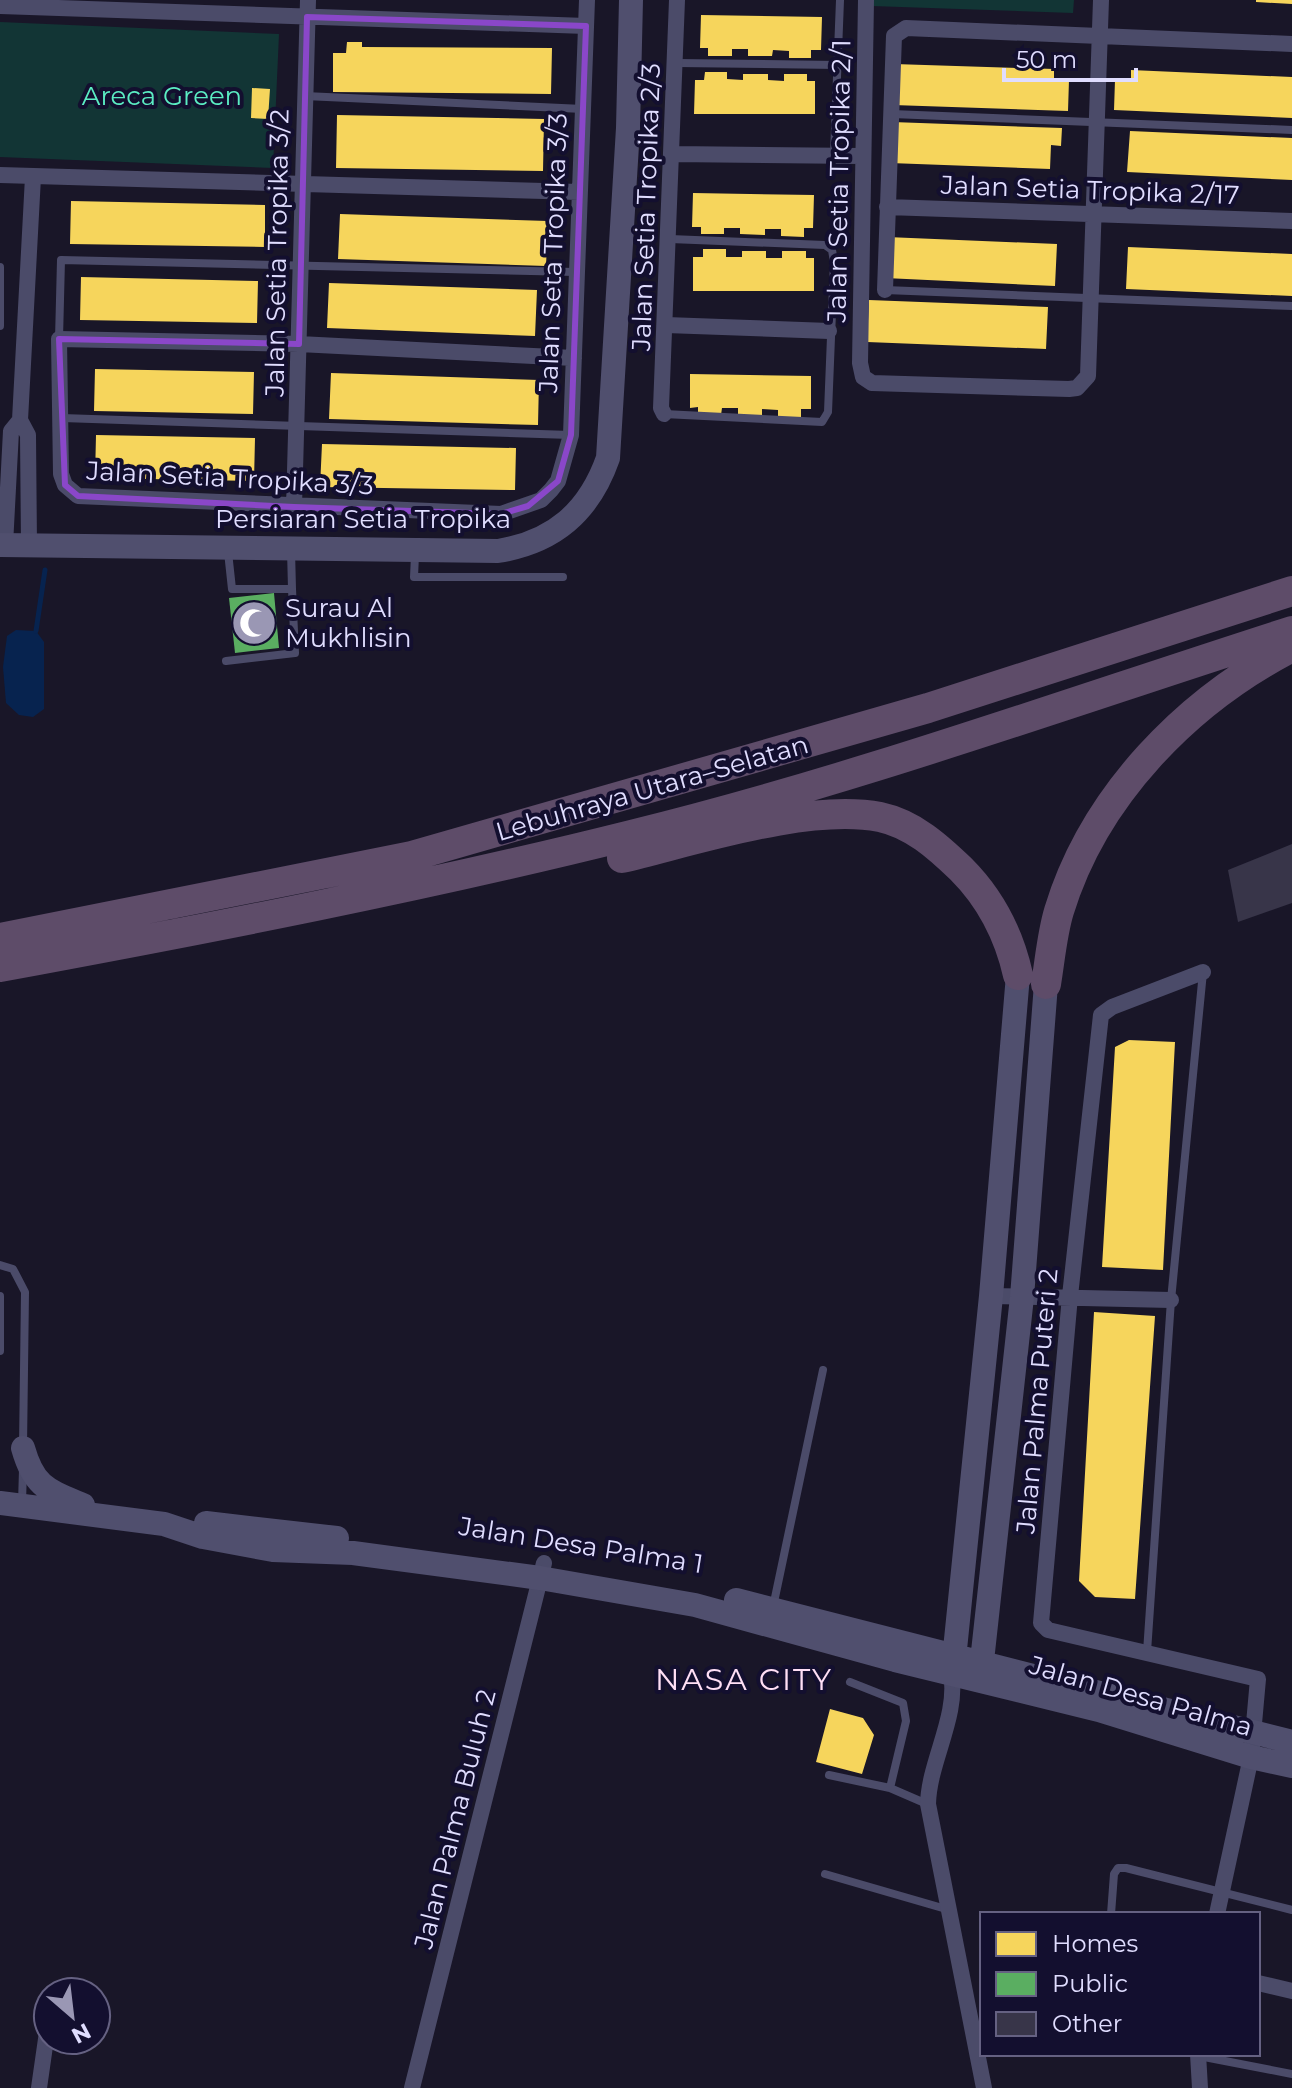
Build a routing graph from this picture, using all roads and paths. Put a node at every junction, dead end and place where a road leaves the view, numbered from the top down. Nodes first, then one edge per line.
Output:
1 (587, 0) edge
2 (631, 0) edge
3 (677, 0) edge
4 (840, 0) edge
5 (866, 0) edge
6 (1101, 0) edge
7 (40, 4) edge
8 (0, 6) edge
9 (308, 8) edge
10 (586, 26) junction
11 (1100, 36) junction
12 (1292, 44) edge
13 (677, 63) junction
14 (839, 65) junction
15 (305, 96) junction
16 (583, 109) junction
17 (891, 114) junction
18 (1097, 122) junction
19 (1292, 130) edge
20 (673, 154) junction
21 (834, 154) junction
22 (861, 156) junction
23 (0, 175) edge
24 (33, 177) junction
25 (303, 183) junction
26 (579, 192) junction
27 (887, 207) junction
28 (1094, 214) junction
29 (1292, 221) edge
30 (670, 239) junction
31 (301, 266) junction
32 (0, 267) edge
33 (576, 272) junction
34 (885, 290) joint
35 (1091, 299) junction
36 (1292, 306) edge
37 (666, 325) junction
38 (0, 326) edge
39 (829, 331) junction
40 (59, 339) junction
41 (299, 344) junction
42 (574, 358) junction
43 (664, 414) joint
44 (62, 418) junction
45 (20, 420) junction
46 (296, 426) junction
47 (571, 435) junction
48 (8, 484) junction
49 (29, 484) junction
50 (541, 500) joint
51 (294, 507) junction
52 (2, 545) edge
53 (29, 545) junction
54 (228, 547) junction
55 (291, 549) junction
56 (415, 551) junction
57 (1292, 574) edge
58 (563, 577) dead end
59 (292, 589) junction
60 (1292, 591) edge
61 (1292, 631) edge
62 (1292, 647) edge
63 (226, 661) dead end
64 (1054, 667) junction
65 (254, 920) junction
66 (0, 938) edge
67 (0, 967) edge
68 (1203, 972) joint
69 (1032, 979) junction
70 (0, 1265) edge
71 (0, 1296) edge
72 (991, 1296) junction
73 (1070, 1296) junction
74 (1022, 1297) junction
75 (1171, 1300) junction
76 (0, 1351) edge
77 (823, 1370) dead end
78 (23, 1448) junction
79 (11, 1504) edge
80 (108, 1516) junction
81 (542, 1570) junction
82 (773, 1608) junction
83 (1147, 1652) junction
84 (963, 1672) junction
85 (850, 1682) dead end
86 (1292, 1742) edge
87 (1252, 1745) junction
88 (1292, 1766) edge
89 (829, 1775) dead end
90 (890, 1788) junction
91 (928, 1804) junction
92 (825, 1874) dead end
93 (1222, 1892) junction
94 (946, 1909) junction
95 (1292, 1910) edge
96 (1111, 1912) edge
97 (1217, 1912) edge
98 (1260, 1983) edge
99 (1292, 1991) edge
100 (44, 2056) edge
101 (1198, 2056) edge
102 (1203, 2056) edge
103 (1292, 2074) edge
104 (39, 2088) edge
105 (412, 2088) edge
106 (984, 2088) edge
107 (1200, 2088) edge

1 - 10 street, Jalan Seta Tropika 3/3
2 - 56 street, Persiaran Setia Tropika
3 - 13 street, Jalan Setia Tropika 2/3
4 - 14 lane
5 - 22 street, Jalan Setia Tropika 2/1
6 - 11 street
7 - 8 street
7 - 9 street
9 - 10 street
9 - 15 street, Jalan Setia Tropika 3/2
10 - 16 street, Jalan Seta Tropika 3/3
11 - 12 street
11 - 17 street
11 - 18 street
13 - 14 lane
13 - 20 street, Jalan Setia Tropika 2/3
14 - 21 lane
15 - 16 lane
15 - 25 street, Jalan Setia Tropika 3/2
16 - 26 street, Jalan Seta Tropika 3/3
17 - 18 lane
17 - 27 street
18 - 19 lane
18 - 28 street
20 - 21 street
20 - 30 street, Jalan Setia Tropika 2/3
21 - 22 street
22 - 35 street, Jalan Setia Tropika 2/1
23 - 24 street
24 - 25 street
24 - 45 street
25 - 26 street
25 - 31 street, Jalan Setia Tropika 3/2
26 - 33 street, Jalan Seta Tropika 3/3
27 - 28 street, Jalan Setia Tropika 2/17
27 - 34 street
28 - 29 street, Jalan Setia Tropika 2/17
28 - 35 street
30 - 37 street, Jalan Setia Tropika 2/3
30 - 39 lane
31 - 33 lane
31 - 40 lane
31 - 41 street, Jalan Setia Tropika 3/2
32 - 38 lane
33 - 42 street, Jalan Seta Tropika 3/3
34 - 35 lane
35 - 36 lane
37 - 39 street
37 - 43 street, Jalan Setia Tropika 2/3
39 - 43 lane
40 - 41 street
40 - 44 street, Jalan Setia Tropika 3/3
41 - 42 street
41 - 46 street, Jalan Setia Tropika 3/2
42 - 47 street, Jalan Seta Tropika 3/3
44 - 46 lane
44 - 51 street, Jalan Setia Tropika 3/3
45 - 48 street
45 - 49 street
46 - 47 lane
46 - 51 street, Jalan Setia Tropika 3/2
47 - 50 street, Jalan Seta Tropika 3/3
48 - 49 street
48 - 52 street
49 - 53 street
50 - 51 street, Jalan Setia Tropika 3/3
52 - 53 street, Persiaran Setia Tropika
53 - 54 street, Persiaran Setia Tropika
54 - 55 street, Persiaran Setia Tropika
54 - 59 lane
55 - 56 street, Persiaran Setia Tropika
55 - 59 lane
56 - 58 lane
57 - 64 highway
59 - 63 lane
60 - 64 highway, Lebuhraya Utara–Selatan
61 - 65 highway, Lebuhraya Utara–Selatan
62 - 69 highway
64 - 66 highway, Lebuhraya Utara–Selatan
65 - 67 highway, Lebuhraya Utara–Selatan
65 - 69 highway
68 - 73 street, Jalan Palma Puteri 2
68 - 75 lane
69 - 72 street
69 - 74 street
70 - 78 lane
71 - 76 lane
72 - 74 street
72 - 84 street
73 - 74 street
73 - 75 street
73 - 83 street, Jalan Palma Puteri 2
74 - 84 street
75 - 83 lane
77 - 82 lane
78 - 79 lane
78 - 80 street
79 - 80 street, Jalan Desa Palma 1
80 - 81 street, Jalan Desa Palma 1
81 - 82 street, Jalan Desa Palma 1
81 - 84 street, Jalan Desa Palma 1
81 - 105 street, Jalan Palma Buluh 2
82 - 84 street, Jalan Desa Palma 1
83 - 87 street, Jalan Palma Puteri 2
84 - 87 street, Jalan Desa Palma
84 - 91 street
85 - 90 lane
86 - 87 street, Jalan Desa Palma
87 - 88 street, Jalan Desa Palma
87 - 93 street
89 - 90 lane
90 - 91 lane
91 - 94 street
92 - 94 lane
93 - 95 lane
93 - 96 lane
93 - 97 street
94 - 106 street
98 - 99 street
100 - 104 street
101 - 107 street
102 - 103 lane

